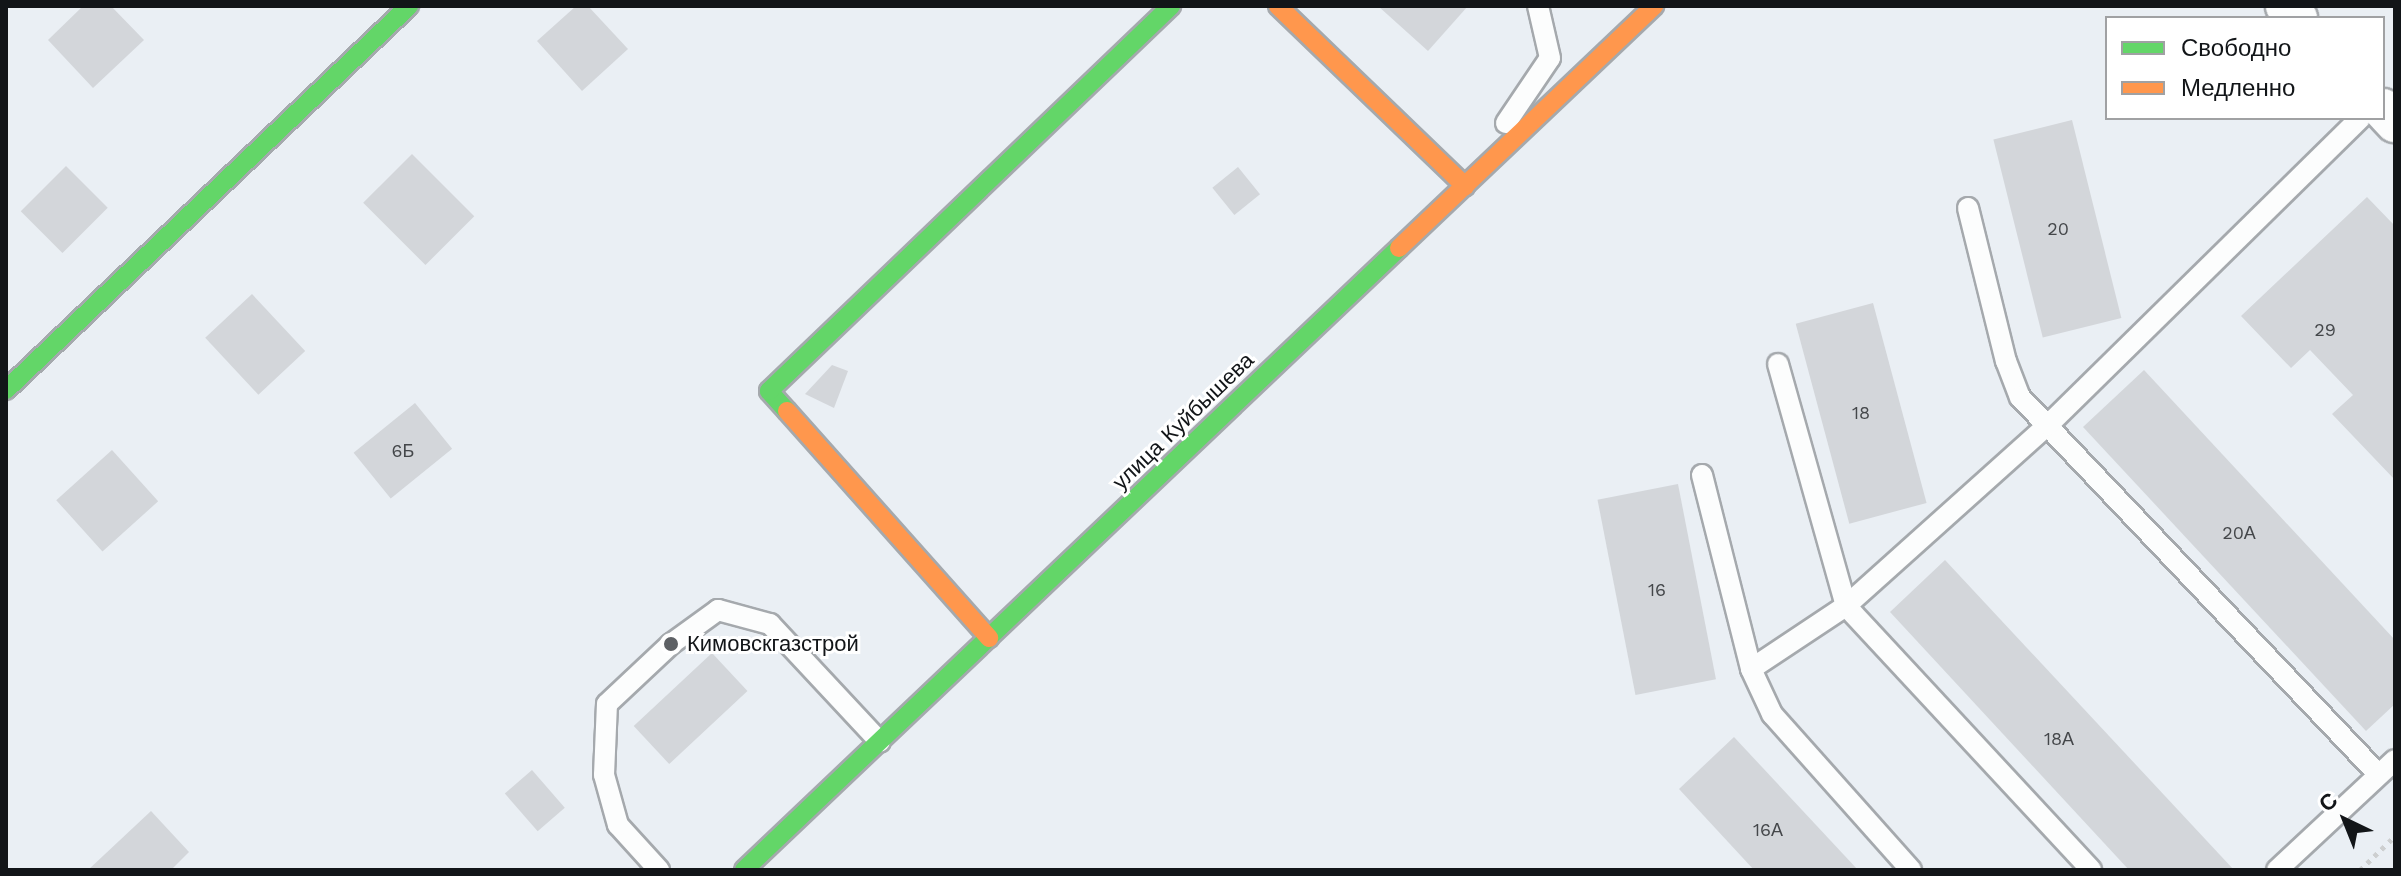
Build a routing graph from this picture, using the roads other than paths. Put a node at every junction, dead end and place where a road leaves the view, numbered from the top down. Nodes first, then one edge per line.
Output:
1 (409, 6) edge
2 (1171, 6) edge
3 (1278, 6) edge
4 (1538, 6) edge
5 (1654, 6) edge
6 (2358, 120) edge
7 (1465, 186) junction
8 (1968, 208) dead end
9 (1778, 364) dead end
10 (6, 390) edge
11 (2048, 425) junction
12 (1702, 475) dead end
13 (1846, 606) junction
14 (989, 638) junction
15 (1751, 669) junction
16 (880, 742) junction
17 (2395, 760) edge
18 (2379, 775) junction
19 (659, 870) edge
20 (744, 870) edge
21 (1911, 870) edge
22 (2091, 870) edge
23 (2277, 870) edge

1 - 10 street
2 - 14 street
3 - 7 street
4 - 7 lane
5 - 7 street, улица Куйбышева
6 - 11 lane
7 - 14 street, улица Куйбышева
8 - 11 lane
9 - 13 lane
11 - 13 lane
11 - 18 lane
12 - 15 lane
13 - 15 lane
13 - 22 lane
14 - 16 street, улица Куйбышева
15 - 21 lane
16 - 19 lane
16 - 20 street, улица Куйбышева
17 - 18 lane
18 - 23 lane

